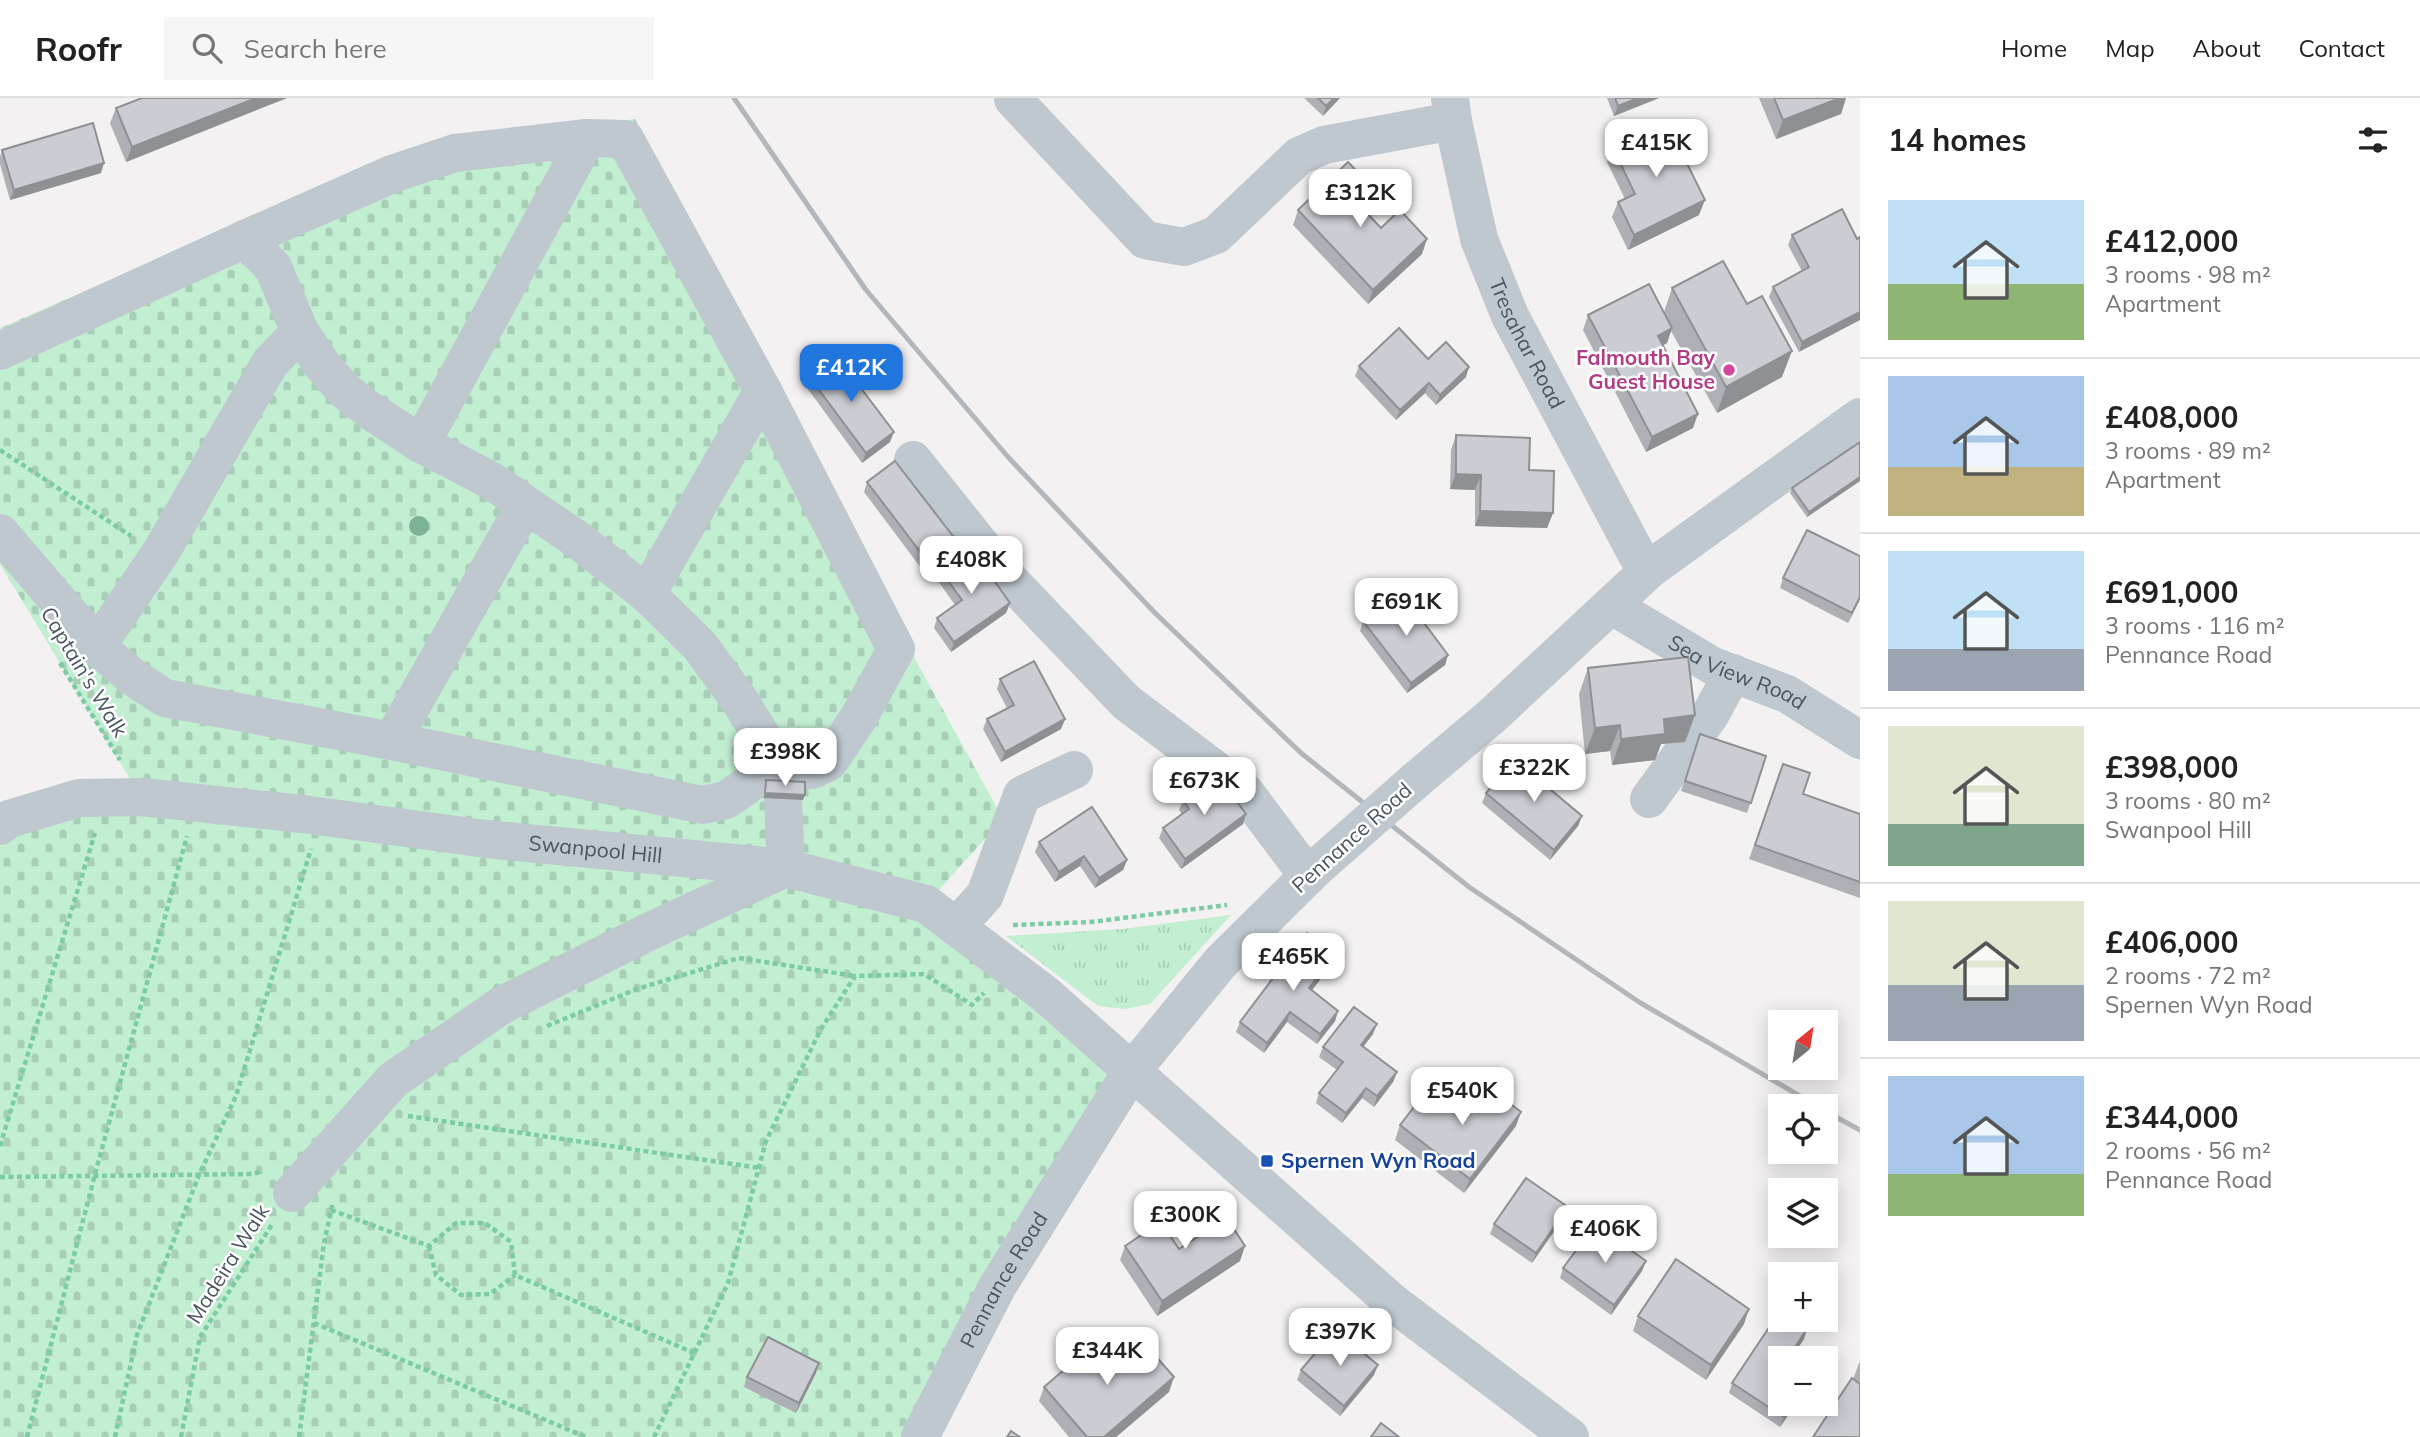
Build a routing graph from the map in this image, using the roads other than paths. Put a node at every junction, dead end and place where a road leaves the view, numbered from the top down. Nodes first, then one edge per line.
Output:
1 (1013, 99) edge
2 (1452, 109) edge
3 (587, 138) junction
4 (245, 239) junction
5 (300, 331) junction
6 (0, 351) edge
7 (763, 391) junction
8 (1860, 417) edge
9 (421, 444) junction
10 (913, 460) dead end
11 (524, 505) junction
12 (0, 533) edge
13 (1650, 569) junction
14 (647, 594) junction
15 (1612, 606) junction
16 (97, 646) junction
17 (1733, 673) junction
18 (1860, 740) edge
19 (392, 741) junction
20 (1074, 770) dead end
21 (783, 785) junction
22 (1649, 799) dead end
23 (0, 826) edge
24 (786, 868) junction
25 (1304, 881) junction
26 (956, 927) junction
27 (1131, 1072) junction
28 (279, 1181) road end
29 (920, 1437) edge
30 (1570, 1437) edge

1 - 2 street
2 - 13 street, Tresahar Road
3 - 4 street
3 - 7 street
3 - 9 street
4 - 5 street
4 - 6 street
5 - 9 street
5 - 16 street
7 - 14 street
7 - 21 street
8 - 13 street, Pennance Road
9 - 11 street
10 - 25 street
11 - 14 street
11 - 19 street
12 - 16 street
13 - 15 street, Pennance Road
14 - 21 street
15 - 17 street, Sea View Road
15 - 25 street, Pennance Road, bridge
16 - 19 street
17 - 18 street, Sea View Road
17 - 22 street
19 - 21 street
20 - 26 street
21 - 24 street
23 - 24 street, Swanpool Hill
24 - 26 street, Swanpool Hill
24 - 28 street
25 - 27 street, Pennance Road
26 - 27 street, Swanpool Hill
27 - 29 street, Pennance Road
27 - 30 street

